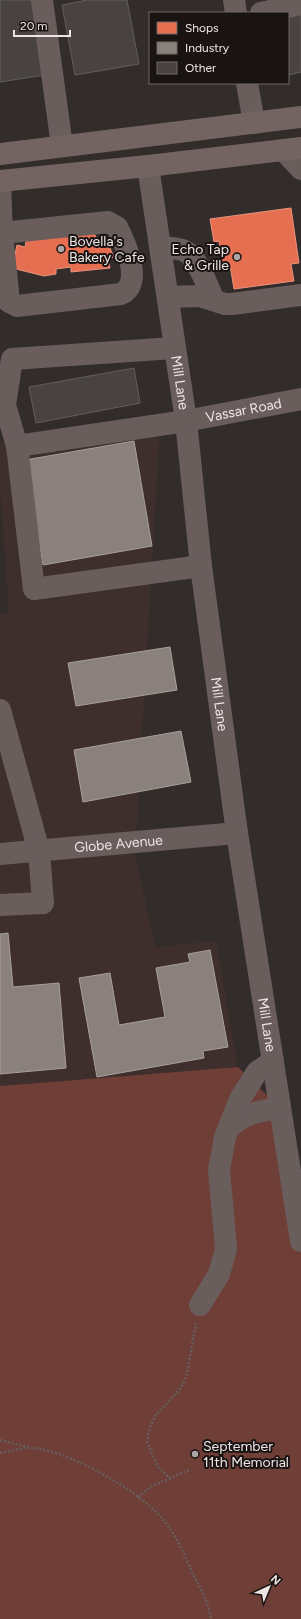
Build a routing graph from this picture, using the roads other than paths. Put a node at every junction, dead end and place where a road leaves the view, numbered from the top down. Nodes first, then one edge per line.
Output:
1 (42, 0) edge
2 (234, 0) edge
3 (301, 4) edge
4 (236, 12) edge
5 (265, 12) edge
6 (248, 84) edge
7 (301, 117) edge
8 (254, 123) junction
9 (62, 146) junction
10 (292, 149) edge
11 (0, 154) edge
12 (148, 166) junction
13 (301, 169) edge
14 (0, 181) edge
15 (2, 233) junction
16 (162, 254) junction
17 (131, 263) junction
18 (301, 295) edge
19 (168, 297) junction
20 (214, 300) junction
21 (174, 348) junction
22 (301, 399) edge
23 (186, 421) junction
24 (17, 446) junction
25 (201, 566) junction
26 (0, 710) edge
27 (237, 833) junction
28 (39, 851) junction
29 (0, 854) edge
30 (0, 905) edge
31 (272, 1061) junction
32 (280, 1108) junction
33 (230, 1127) junction
34 (300, 1233) edge
35 (200, 1305) road end

1 - 9 street
2 - 4 street
3 - 5 street
6 - 8 street
7 - 8 highway
8 - 9 highway
9 - 11 highway
10 - 12 highway
10 - 13 street
12 - 14 highway
12 - 16 street, Mill Lane
14 - 15 street
15 - 17 street
15 - 17 street
16 - 17 street
16 - 19 street, Mill Lane
16 - 20 street
18 - 20 street
19 - 20 street
19 - 21 street, Mill Lane
21 - 23 street, Mill Lane
21 - 24 street
22 - 23 street, Vassar Road
23 - 24 street, Vassar Road
23 - 25 street, Mill Lane
24 - 25 street
25 - 27 street, Mill Lane
26 - 28 street
27 - 28 street, Globe Avenue
27 - 31 street, Mill Lane
28 - 29 street, Globe Avenue
28 - 30 street
31 - 32 street, Mill Lane
31 - 33 street
32 - 33 street
32 - 34 street, Mill Lane
33 - 35 street

